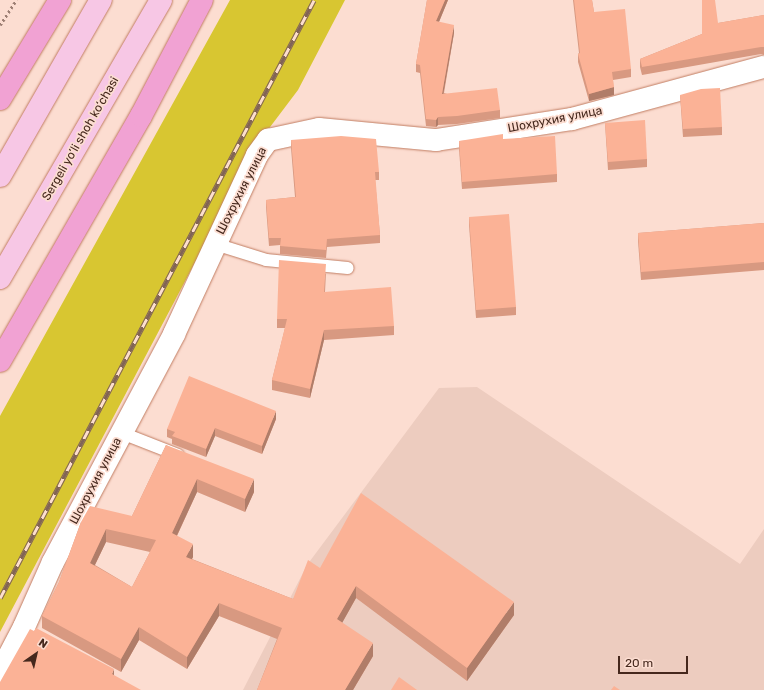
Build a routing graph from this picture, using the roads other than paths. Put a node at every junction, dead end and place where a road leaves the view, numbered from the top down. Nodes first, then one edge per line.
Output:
1 (60, 0) edge
2 (101, 0) edge
3 (162, 0) edge
4 (202, 0) edge
5 (764, 67) edge
6 (0, 99) edge
7 (0, 176) edge
8 (215, 244) junction
9 (348, 268) dead end
10 (0, 278) edge
11 (0, 361) edge
12 (122, 433) junction
13 (193, 460) edge
14 (0, 674) edge

1 - 6 highway
2 - 7 main road
3 - 10 main road, Sergeli yo‘li shoh ko‘chasi
4 - 11 highway
5 - 8 street, Шохрухия улица
8 - 9 lane
8 - 12 street, Шохрухия улица
12 - 13 lane
12 - 14 street, Шохрухия улица

